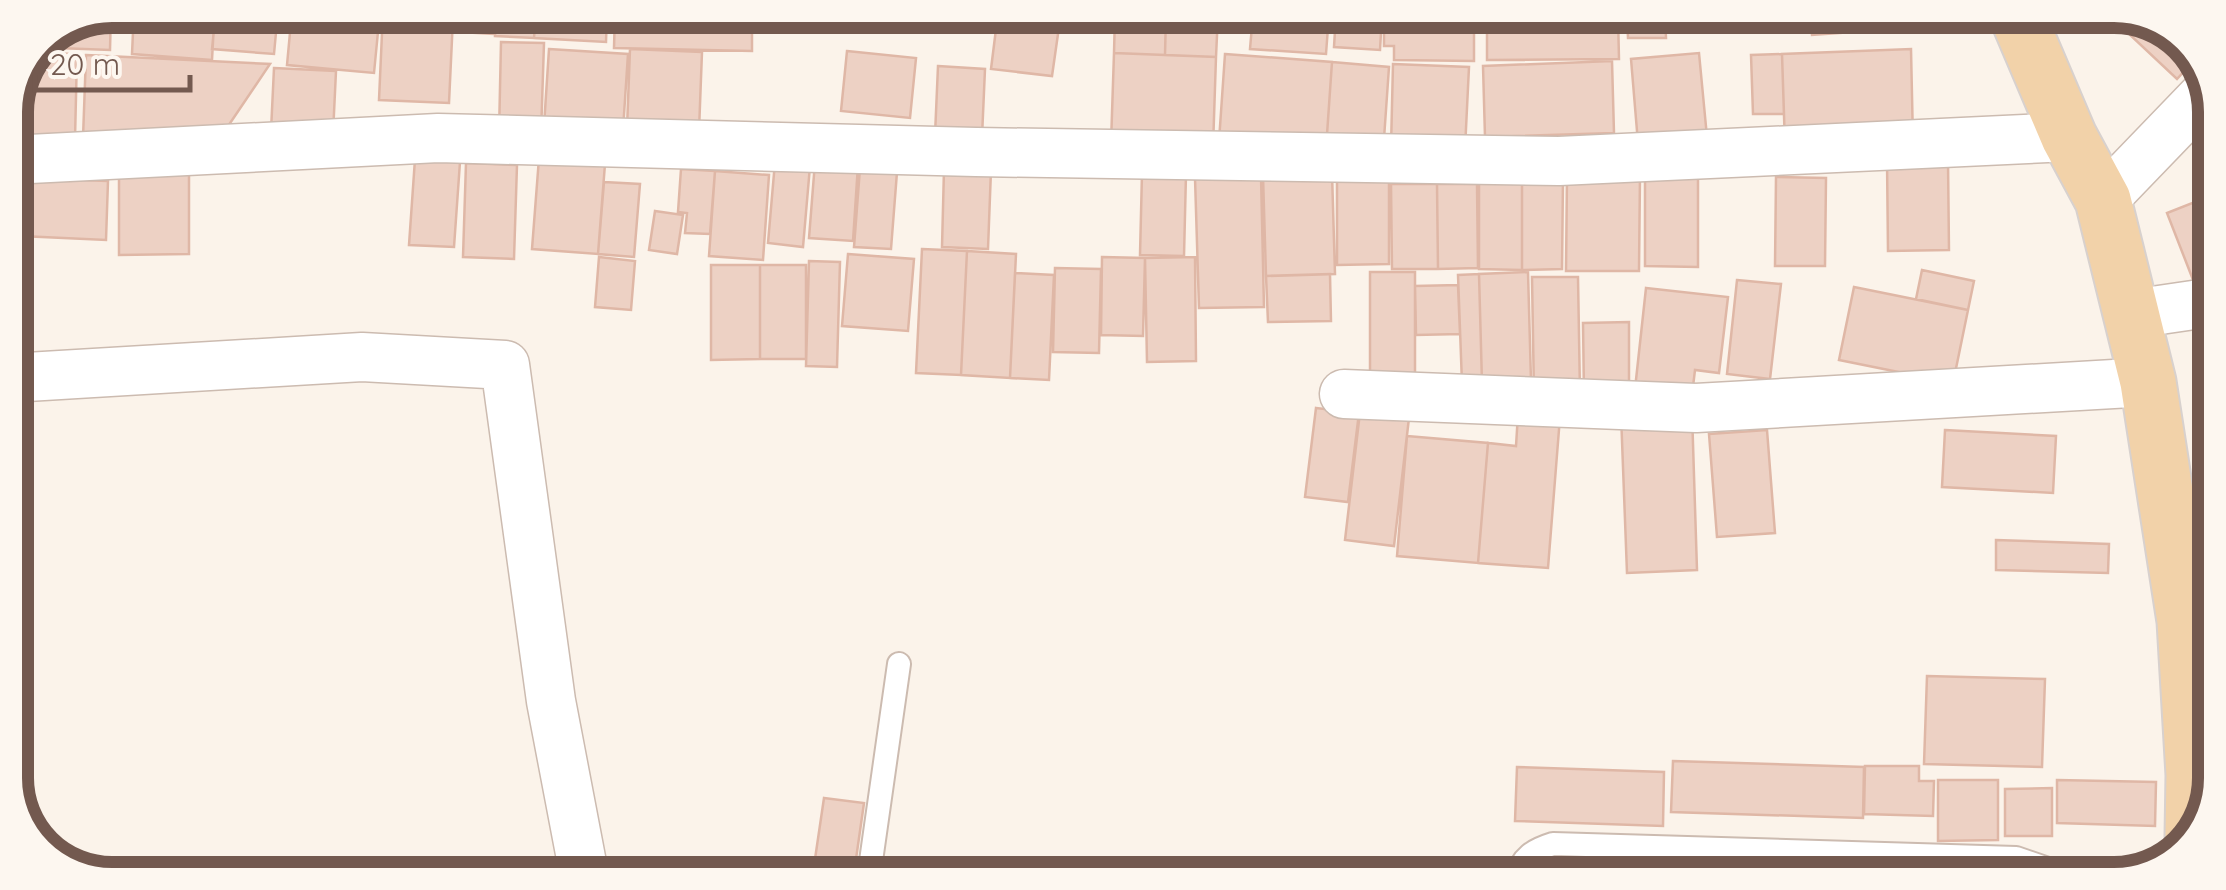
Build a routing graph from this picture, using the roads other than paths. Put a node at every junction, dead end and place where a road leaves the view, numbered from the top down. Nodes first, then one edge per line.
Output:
1 (2026, 28) edge
2 (2198, 103) edge
3 (2069, 137) junction
4 (28, 159) edge
5 (2103, 200) junction
6 (2198, 304) edge
7 (2132, 314) junction
8 (28, 377) edge
9 (2148, 382) junction
10 (1344, 394) dead end
11 (2198, 621) edge
12 (900, 664) dead end
13 (2194, 806) edge
14 (582, 862) edge
15 (871, 862) edge
16 (1524, 862) edge
17 (2028, 862) edge

1 - 3 main road
2 - 5 street
3 - 4 street
3 - 5 main road
5 - 7 main road
6 - 7 street
7 - 9 main road
8 - 14 street
9 - 10 street
9 - 11 main road
11 - 13 main road
12 - 15 lane
16 - 17 lane

